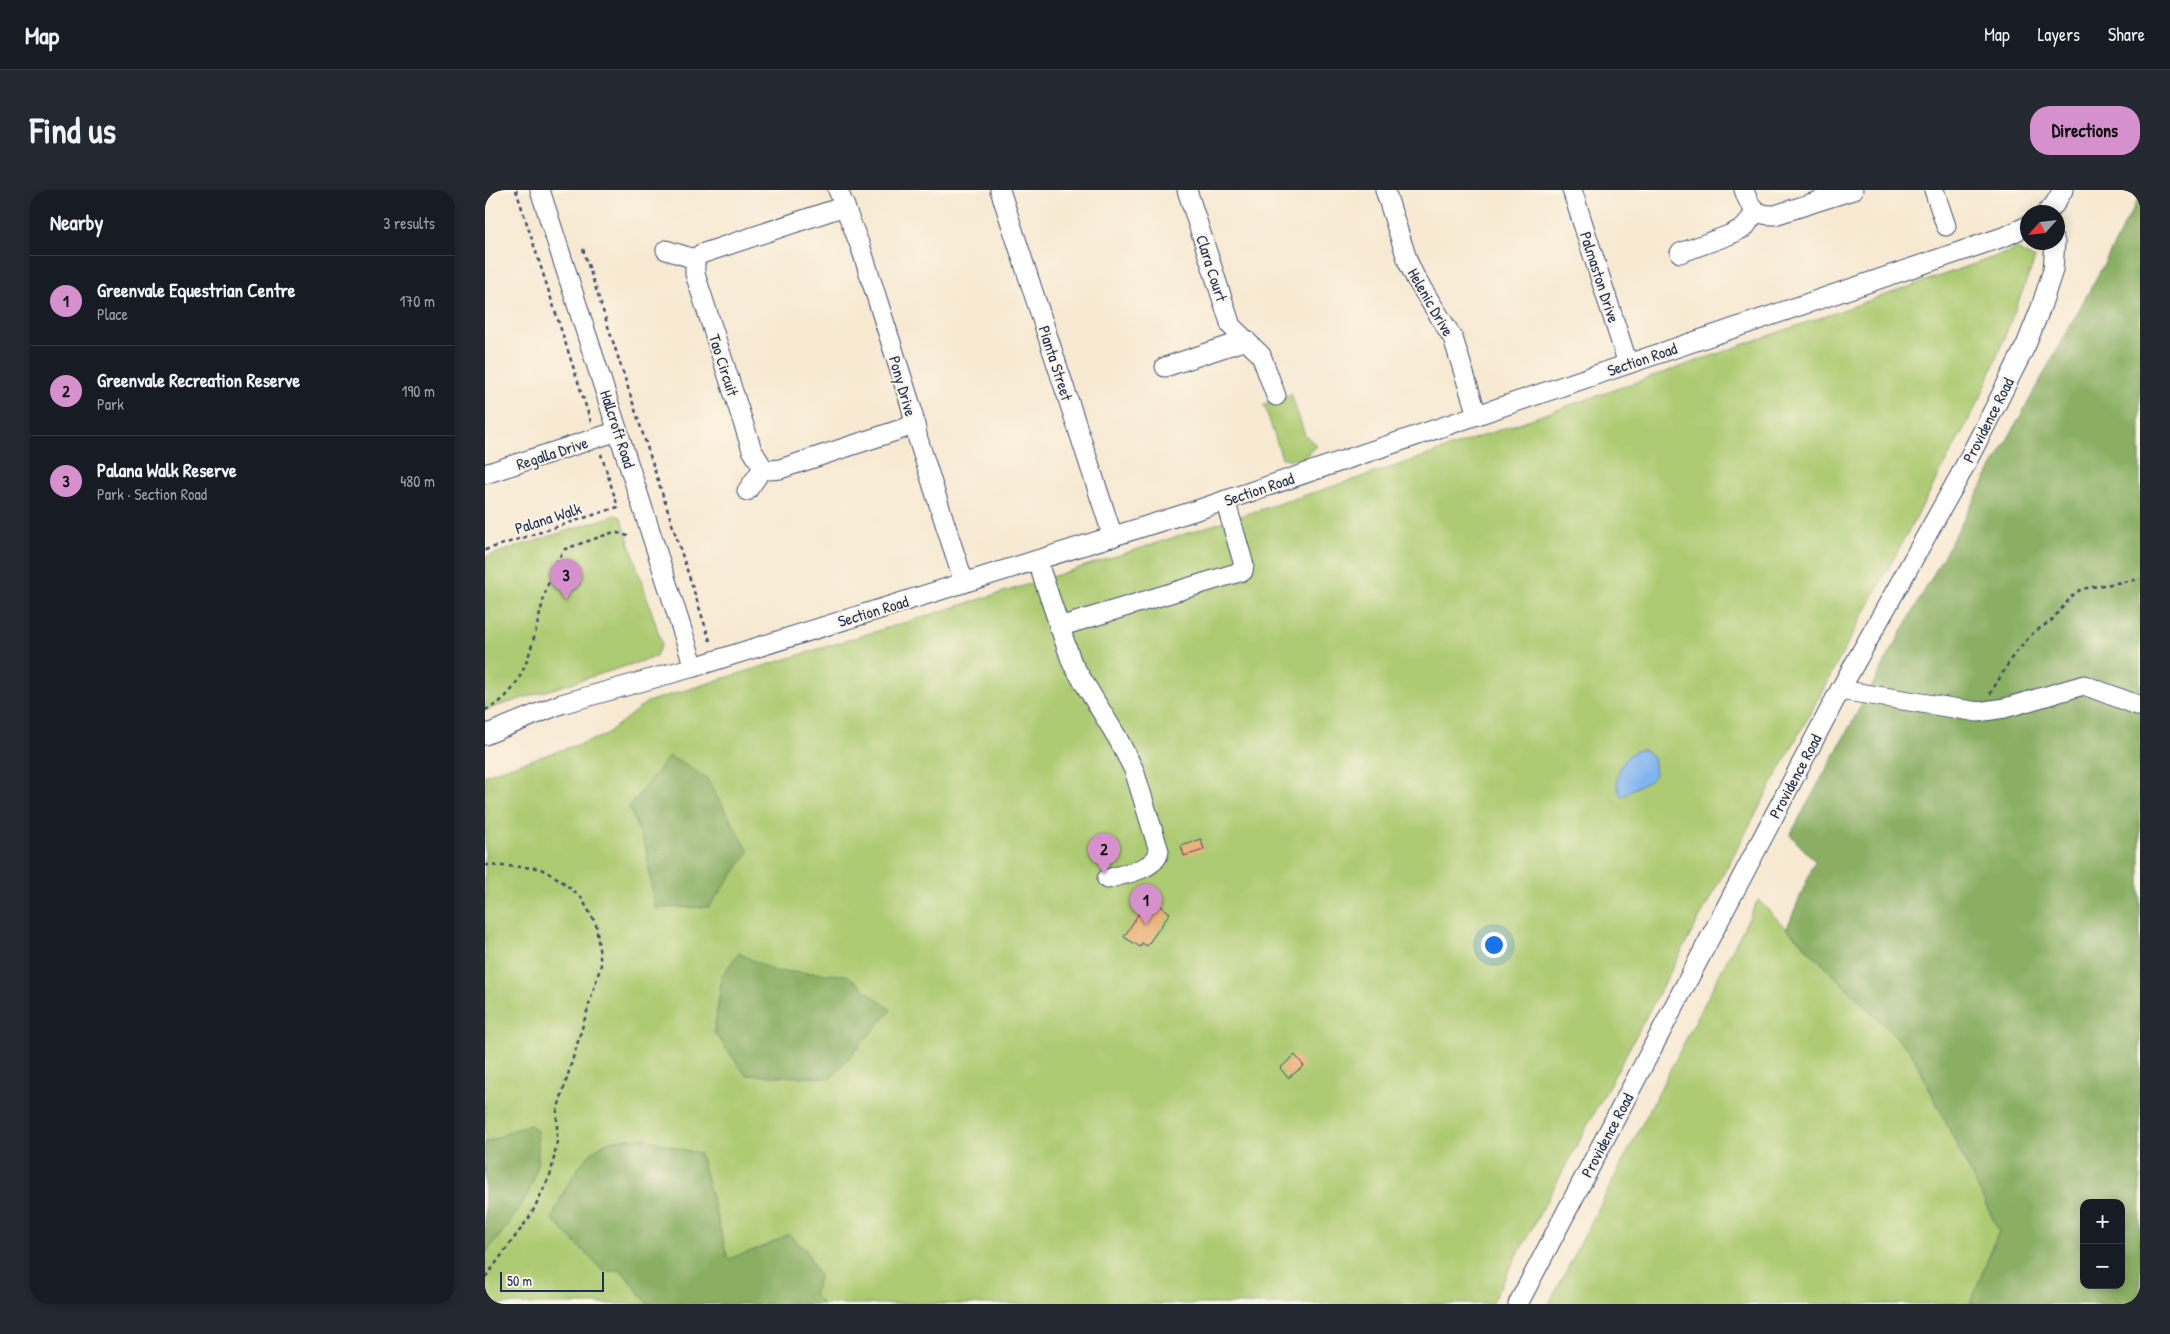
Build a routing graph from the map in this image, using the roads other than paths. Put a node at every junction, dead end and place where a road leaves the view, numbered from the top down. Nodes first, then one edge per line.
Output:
1 (540, 190) edge
2 (1000, 190) edge
3 (1187, 190) edge
4 (1385, 190) edge
5 (1572, 190) edge
6 (1744, 190) edge
7 (1853, 190) edge
8 (1934, 190) edge
9 (2063, 190) edge
10 (841, 198) edge
11 (2054, 205) edge
12 (1756, 212) junction
13 (1946, 226) dead end
14 (2020, 230) edge
15 (666, 250) dead end
16 (2054, 250) edge
17 (1680, 253) dead end
18 (695, 259) junction
19 (1246, 340) junction
20 (1628, 364) junction
21 (1165, 367) dead end
22 (1276, 396) dead end
23 (1477, 415) junction
24 (914, 426) junction
25 (618, 431) junction
26 (763, 468) junction
27 (485, 474) edge
28 (747, 491) dead end
29 (1225, 500) junction
30 (1113, 537) junction
31 (1037, 560) junction
32 (963, 583) junction
33 (1059, 627) junction
34 (695, 667) junction
35 (1840, 690) junction
36 (2140, 706) edge
37 (485, 735) edge
38 (1107, 879) dead end
39 (1518, 1304) edge

1 - 25 street, Hallcroft Road
2 - 30 street, Pianta Street
3 - 19 street, Clara Court
4 - 23 street, Helenic Drive
5 - 20 street, Palmaston Drive
6 - 12 street
7 - 12 street
8 - 13 street
9 - 11 street
10 - 18 street
10 - 24 street, Pony Drive
12 - 17 street
14 - 20 street, Section Road
15 - 18 street
16 - 35 street, Providence Road
18 - 26 street, Tao Circuit
19 - 21 street
19 - 22 street, Clara Court
20 - 23 street, Section Road
23 - 29 street, Section Road
24 - 26 street
24 - 32 street, Pony Drive
25 - 27 street, Regalla Drive
25 - 34 street, Hallcroft Road
26 - 28 street
29 - 30 street, Section Road
29 - 33 street
30 - 31 street, Section Road
31 - 32 street, Section Road
31 - 33 street
32 - 34 street, Section Road
33 - 38 street
34 - 37 street, Section Road
35 - 36 street
35 - 39 street, Providence Road

